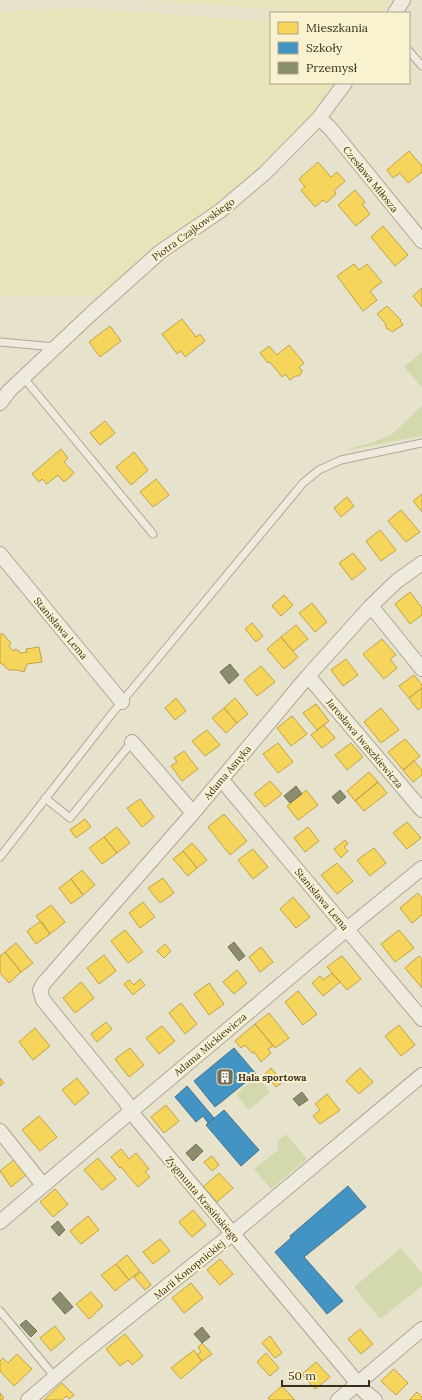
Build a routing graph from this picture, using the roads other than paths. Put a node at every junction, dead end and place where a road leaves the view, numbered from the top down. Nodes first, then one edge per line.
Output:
1 (403, 0) edge
2 (396, 12) edge
3 (410, 52) edge
4 (422, 66) edge
5 (344, 84) edge
6 (319, 118) junction
7 (422, 241) edge
8 (0, 342) edge
9 (55, 348) junction
10 (23, 377) junction
11 (0, 403) edge
12 (422, 443) edge
13 (153, 534) dead end
14 (0, 554) edge
15 (422, 563) edge
16 (371, 606) junction
17 (422, 669) edge
18 (308, 676) junction
19 (122, 702) junction
20 (132, 742) joint
21 (221, 779) junction
22 (45, 798) junction
23 (422, 810) edge
24 (193, 813) junction
25 (0, 857) edge
26 (422, 868) edge
27 (347, 929) junction
28 (40, 990) joint
29 (422, 1019) edge
30 (422, 1075) edge
31 (130, 1112) junction
32 (0, 1131) edge
33 (43, 1185) junction
34 (0, 1222) edge
35 (232, 1234) junction
36 (0, 1311) edge
37 (422, 1329) edge
38 (55, 1377) junction
39 (358, 1384) junction
40 (28, 1400) edge
41 (338, 1400) edge
42 (375, 1400) edge

1 - 2 street
3 - 4 lane
5 - 6 street, Piotra Czajkowskiego
6 - 7 street, Czesława Miłosza
6 - 9 street, Piotra Czajkowskiego
8 - 9 lane
9 - 10 street, Piotra Czajkowskiego
10 - 11 street, Piotra Czajkowskiego
10 - 13 lane
12 - 19 lane
14 - 19 street, Stanisława Lema
15 - 16 street, Adama Asnyka
16 - 17 street
16 - 18 street, Adama Asnyka
18 - 21 street, Adama Asnyka
18 - 23 street, Jarosława Iwaszkiewicza
19 - 22 lane
20 - 22 lane
20 - 24 street
21 - 24 street, Adama Asnyka
21 - 27 street, Stanisława Lema
22 - 25 lane
24 - 28 street, Adama Asnyka
26 - 27 street, Adama Mickiewicza
27 - 29 street, Stanisława Lema
27 - 31 street, Adama Mickiewicza
28 - 31 street, Zygmunta Krasińskiego
30 - 35 street, Marii Konopnickiej
31 - 33 street, Adama Mickiewicza
31 - 35 street, Zygmunta Krasińskiego
32 - 33 street
33 - 34 street, Adama Mickiewicza
35 - 38 street, Marii Konopnickiej
35 - 39 street, Zygmunta Krasińskiego
36 - 38 lane
37 - 39 street
38 - 40 street, Marii Konopnickiej
39 - 41 street
39 - 42 street, Zygmunta Krasińskiego

